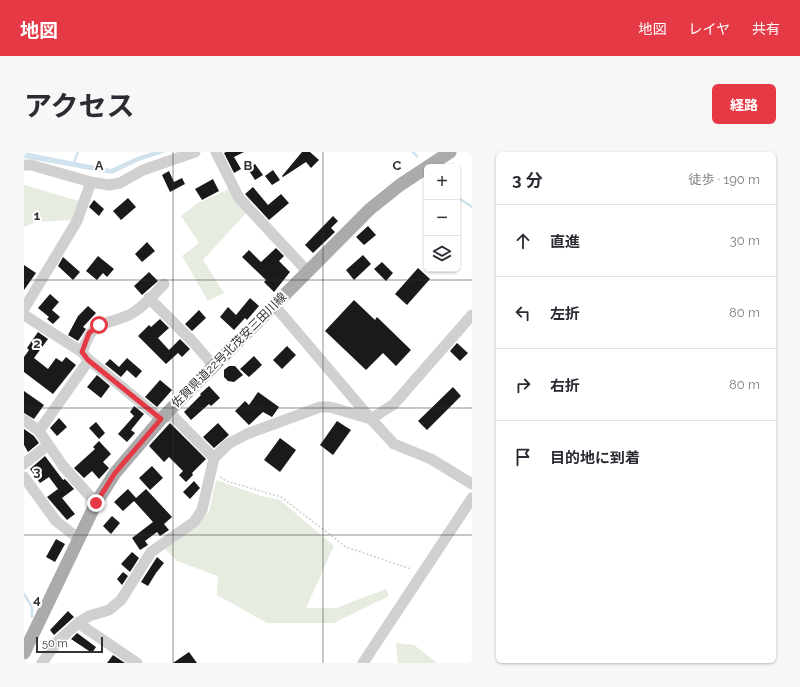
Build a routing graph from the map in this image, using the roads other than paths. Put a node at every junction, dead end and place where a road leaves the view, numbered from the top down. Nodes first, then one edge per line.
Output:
1 (195, 152) edge
2 (216, 152) edge
3 (450, 152) edge
4 (24, 165) edge
5 (90, 182) junction
6 (307, 271) junction
7 (164, 284) dead end
8 (149, 298) junction
9 (274, 305) junction
10 (24, 309) edge
11 (24, 315) edge
12 (472, 315) edge
13 (85, 356) junction
14 (214, 366) junction
15 (161, 419) junction
16 (371, 419) junction
17 (24, 420) edge
18 (39, 431) junction
19 (48, 446) junction
20 (214, 458) junction
21 (24, 464) edge
22 (24, 477) edge
23 (472, 484) edge
24 (472, 498) edge
25 (96, 503) junction
26 (78, 538) junction
27 (78, 623) junction
28 (24, 653) edge
29 (42, 663) edge
30 (137, 663) edge
31 (363, 663) edge

1 - 5 street
2 - 6 street
3 - 6 main road, 佐賀県道22号北茂安三田川線
4 - 5 street
5 - 10 street
6 - 9 main road, 佐賀県道22号北茂安三田川線
7 - 8 street
8 - 13 street
8 - 14 street
9 - 14 main road, 佐賀県道22号北茂安三田川線
9 - 16 street
11 - 13 street
12 - 16 street
13 - 15 street
13 - 18 street
14 - 15 main road, 佐賀県道22号北茂安三田川線
15 - 20 street
15 - 25 main road, 佐賀県道22号北茂安三田川線
16 - 20 street
16 - 23 street
17 - 18 street
18 - 19 street
19 - 21 street
19 - 25 street
20 - 27 street
22 - 26 street
24 - 31 street
25 - 26 main road, 佐賀県道22号北茂安三田川線
26 - 28 main road, 佐賀県道22号北茂安三田川線
27 - 29 street
27 - 30 street

